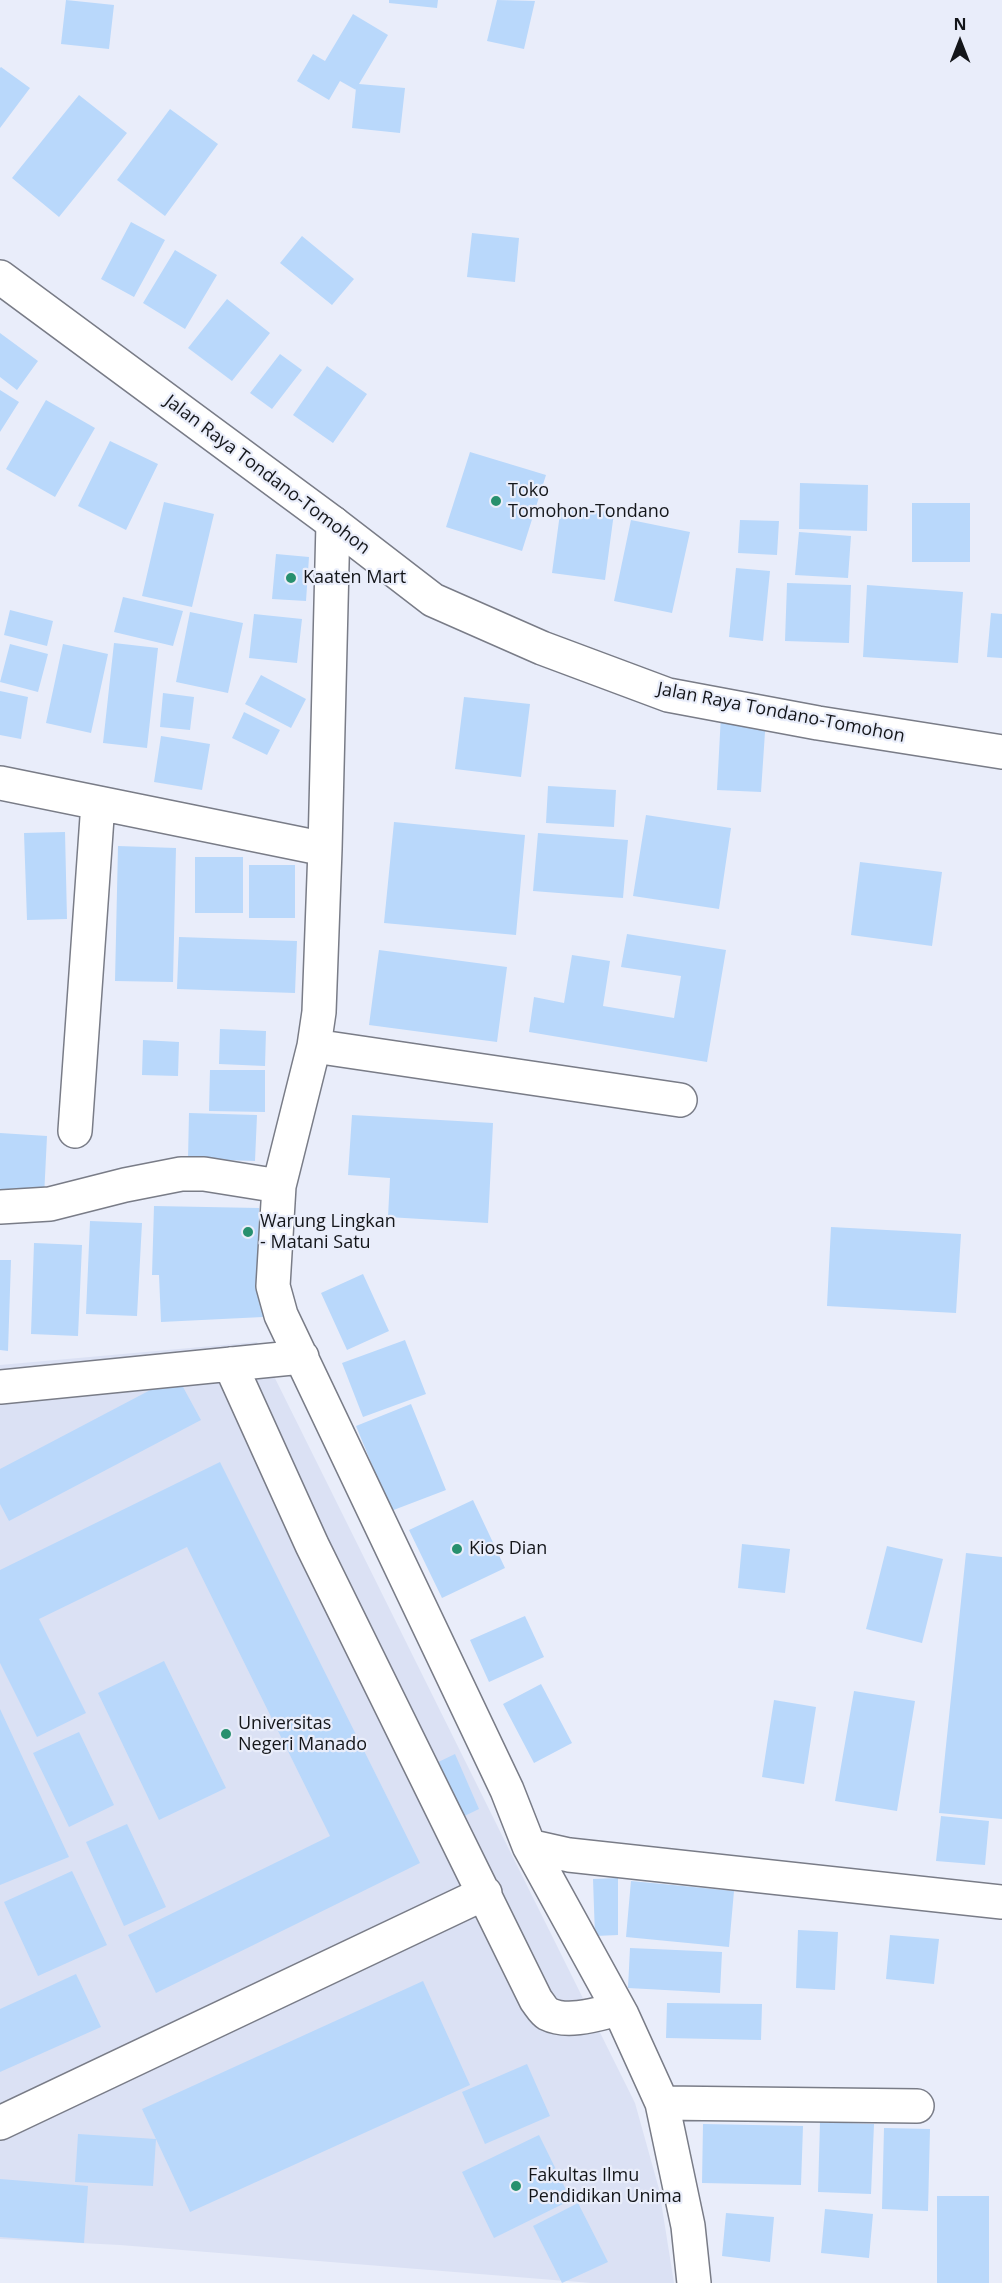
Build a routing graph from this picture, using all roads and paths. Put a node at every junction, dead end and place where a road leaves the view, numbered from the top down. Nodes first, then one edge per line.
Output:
1 (0, 277) edge
2 (333, 523) junction
3 (1002, 752) edge
4 (0, 783) edge
5 (98, 803) junction
6 (326, 849) junction
7 (314, 1046) junction
8 (680, 1100) dead end
9 (75, 1131) dead end
10 (279, 1186) junction
11 (0, 1207) edge
12 (303, 1357) junction
13 (230, 1364) junction
14 (0, 1387) edge
15 (529, 1846) junction
16 (485, 1893) junction
17 (1002, 1902) edge
18 (618, 2009) junction
19 (662, 2103) junction
20 (917, 2106) dead end
21 (0, 2123) edge
22 (694, 2283) edge

1 - 2 main road, Jalan Raya Tondano-Tomohon
2 - 3 main road, Jalan Raya Tondano-Tomohon
2 - 6 main road
4 - 5 main road
5 - 6 main road
5 - 9 main road
6 - 7 main road
7 - 8 main road
7 - 10 main road
10 - 11 main road
10 - 12 main road
12 - 13 main road
12 - 15 main road
13 - 14 main road
13 - 16 main road
15 - 17 main road
15 - 18 main road
16 - 18 main road
16 - 21 main road
18 - 19 main road
19 - 20 main road
19 - 22 main road

